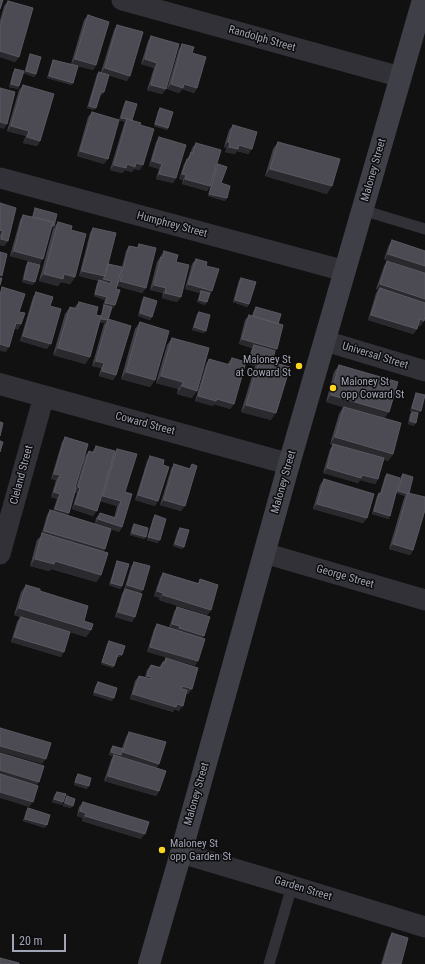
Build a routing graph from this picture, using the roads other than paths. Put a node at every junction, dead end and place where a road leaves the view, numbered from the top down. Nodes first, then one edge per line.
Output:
1 (122, 0) edge
2 (423, 0) edge
3 (401, 77) junction
4 (0, 178) edge
5 (362, 210) junction
6 (425, 229) edge
7 (345, 271) junction
8 (325, 341) junction
9 (425, 371) edge
10 (0, 384) edge
11 (44, 396) junction
12 (289, 464) junction
13 (264, 553) junction
14 (0, 554) edge
15 (425, 600) edge
16 (181, 853) junction
17 (292, 886) junction
18 (425, 927) edge
19 (149, 964) edge
20 (269, 964) edge

1 - 3 street, Randolph Street
2 - 3 main road, Maloney Street
3 - 5 main road, Maloney Street
4 - 7 street, Humphrey Street
5 - 6 lane
5 - 7 main road, Maloney Street
7 - 8 main road, Maloney Street
8 - 9 street, Universal Street
8 - 12 main road, Maloney Street
10 - 11 street, Coward Street
11 - 12 street, Coward Street
11 - 14 street, Cleland Street
12 - 13 main road, Maloney Street
13 - 15 street, George Street
13 - 16 main road, Maloney Street
16 - 17 street, Garden Street
16 - 19 main road, Maloney Street
17 - 18 street, Garden Street
17 - 20 lane

